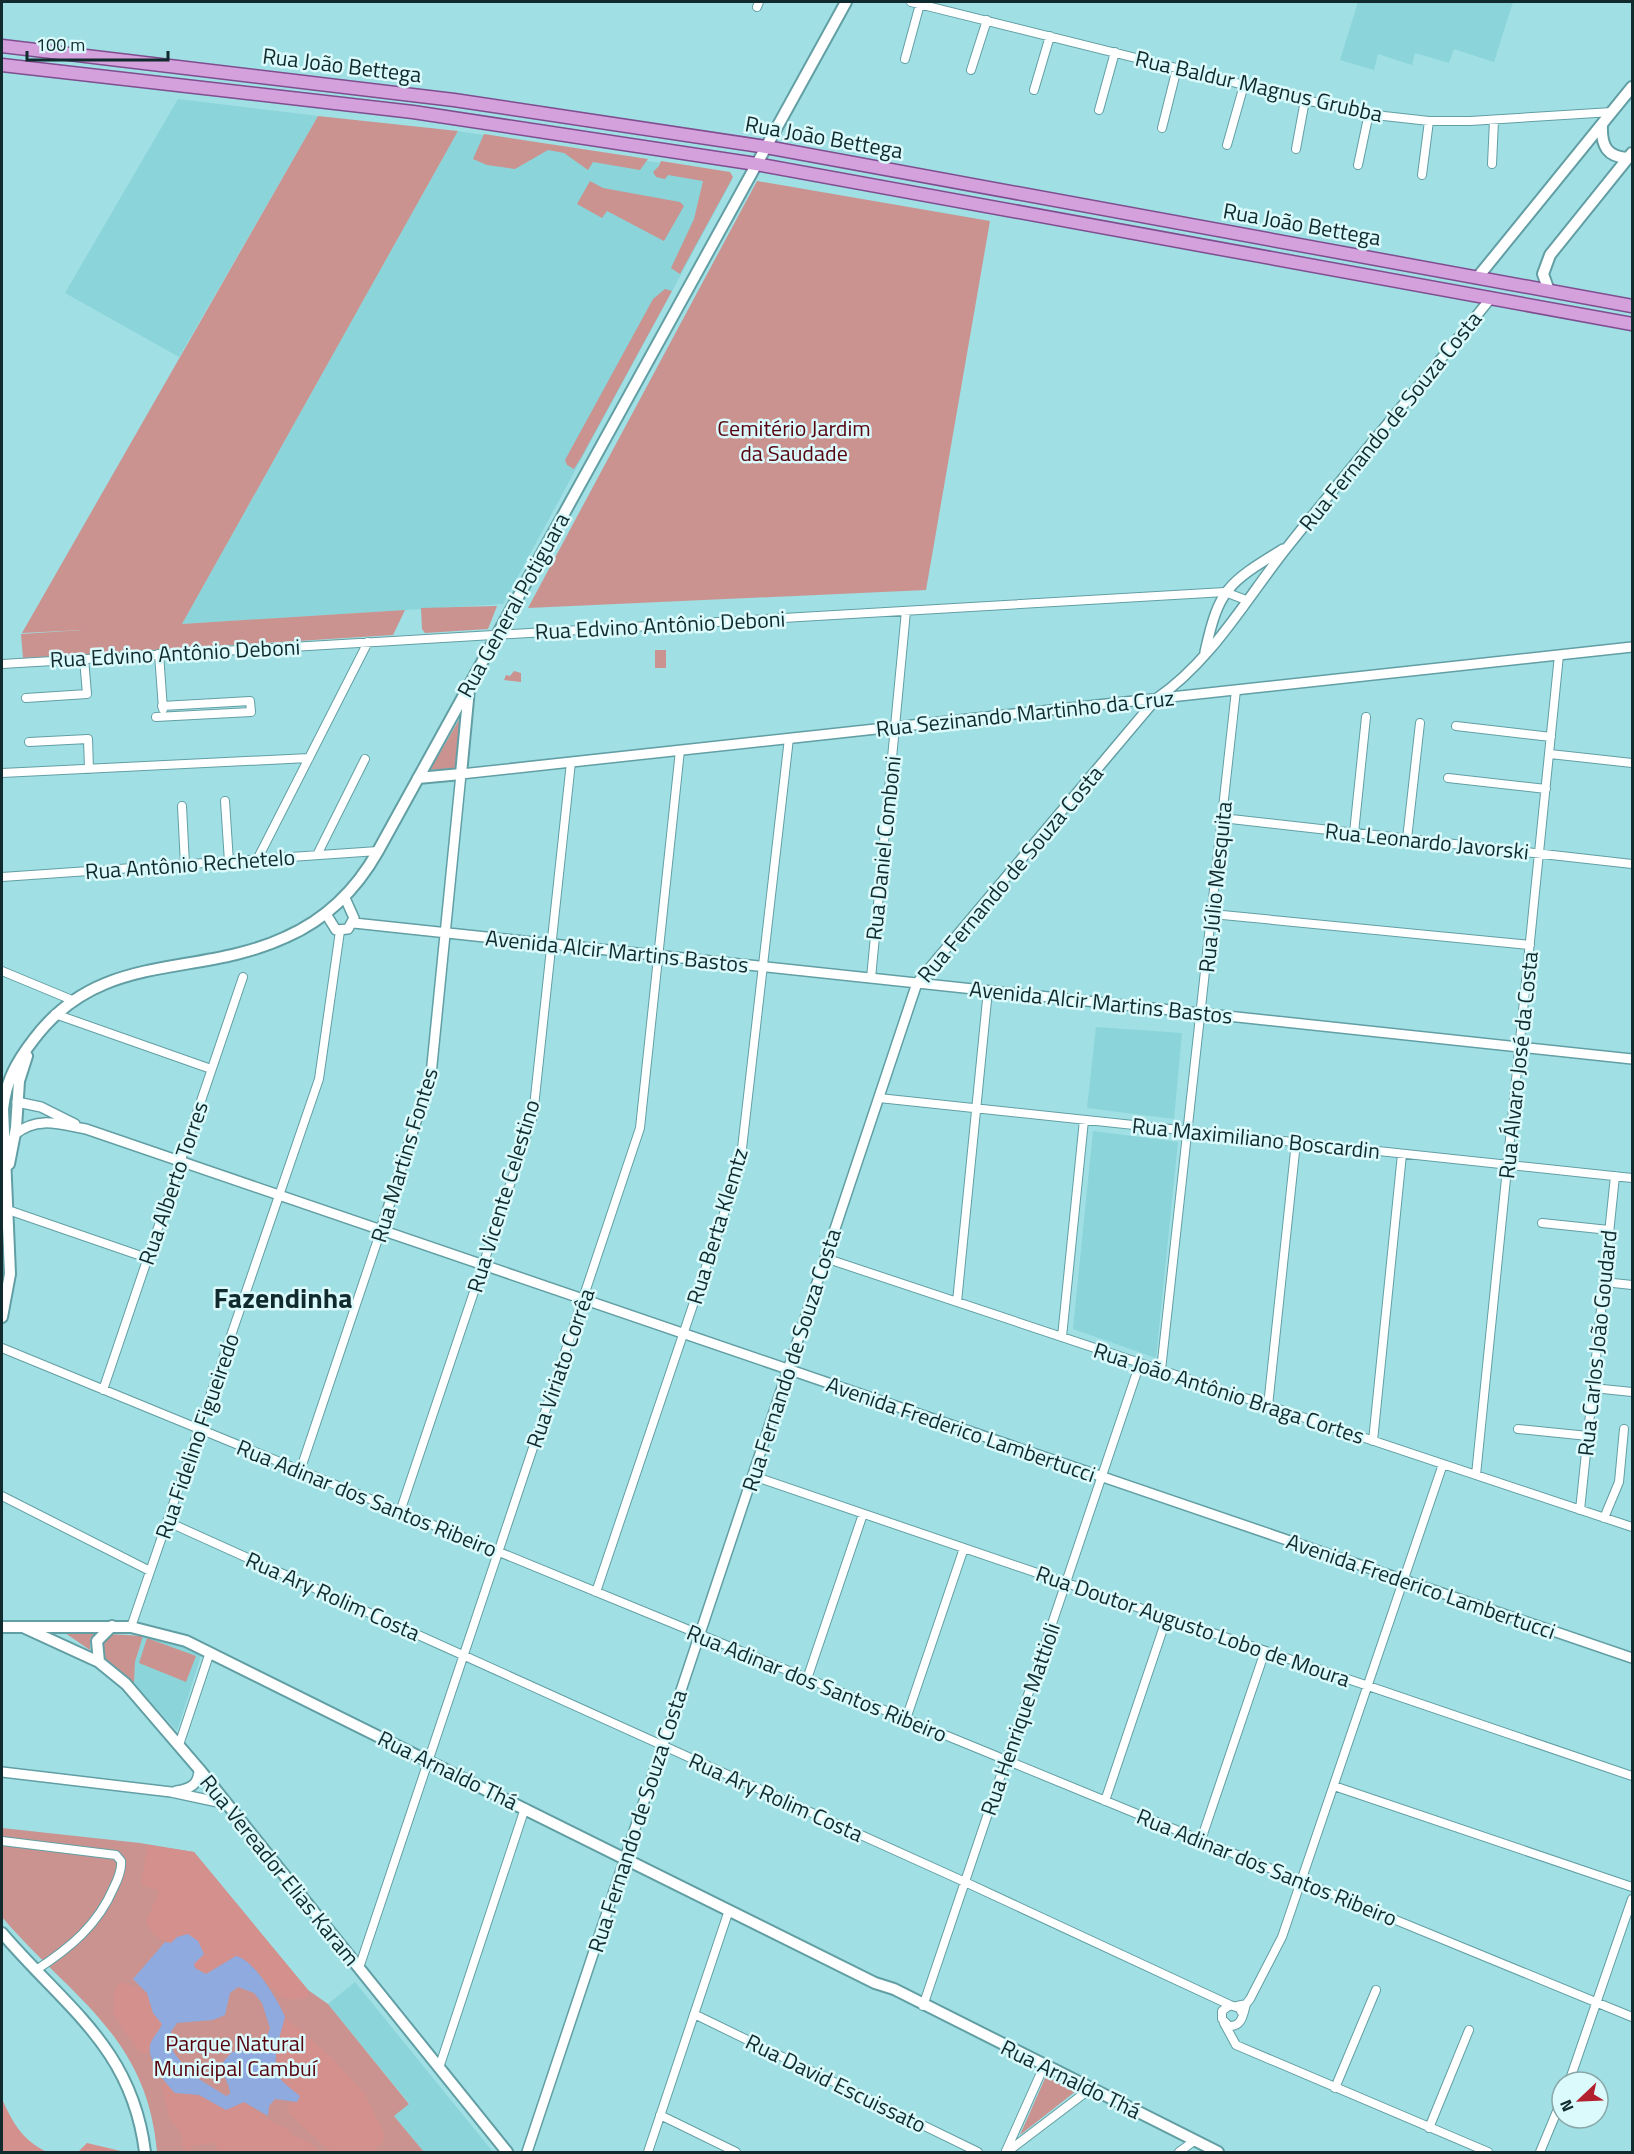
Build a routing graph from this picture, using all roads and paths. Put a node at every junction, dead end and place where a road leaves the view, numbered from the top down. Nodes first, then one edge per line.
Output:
1 (846, 2) edge
2 (915, 3) edge
3 (987, 20) junction
4 (1050, 36) junction
5 (2, 46) edge
6 (30, 50) junction
7 (1114, 52) junction
8 (905, 59) dead end
9 (2, 65) edge
10 (26, 68) junction
11 (1178, 68) junction
12 (971, 70) dead end
13 (1244, 85) junction
14 (1632, 87) edge
15 (1034, 90) dead end
16 (414, 95) junction
17 (436, 97) junction
18 (1305, 100) junction
19 (1099, 110) dead end
20 (412, 112) junction
21 (1612, 112) junction
22 (1369, 113) junction
23 (434, 116) junction
24 (1494, 120) junction
25 (1428, 121) junction
26 (1602, 125) junction
27 (1162, 128) dead end
28 (1227, 145) dead end
29 (766, 147) junction
30 (1296, 149) dead end
31 (1630, 156) edge
32 (756, 164) junction
33 (1492, 164) dead end
34 (1358, 165) dead end
35 (1422, 175) dead end
36 (1110, 211) junction
37 (1130, 214) junction
38 (1107, 228) junction
39 (1128, 232) junction
40 (1443, 272) junction
41 (1478, 278) junction
42 (1439, 289) junction
43 (1550, 291) junction
44 (1491, 298) junction
45 (1632, 306) edge
46 (1632, 324) edge
47 (1289, 545) junction
48 (1225, 592) junction
49 (1246, 600) junction
50 (906, 611) junction
51 (497, 635) junction
52 (368, 642) junction
53 (1632, 647) edge
54 (159, 654) junction
55 (1205, 654) junction
56 (1559, 655) junction
57 (84, 659) junction
58 (2, 663) edge
59 (470, 684) junction
60 (1236, 690) junction
61 (26, 698) dead end
62 (1156, 699) junction
63 (162, 706) junction
64 (1366, 717) dead end
65 (1420, 723) dead end
66 (1456, 726) dead end
67 (895, 727) junction
68 (1551, 737) junction
69 (789, 738) junction
70 (29, 742) dead end
71 (680, 750) junction
72 (1550, 754) junction
73 (309, 758) junction
74 (365, 759) dead end
75 (571, 762) junction
76 (1632, 763) edge
77 (89, 769) junction
78 (2, 773) edge
79 (462, 774) junction
80 (418, 778) junction
81 (1448, 778) dead end
82 (1546, 789) junction
83 (225, 801) dead end
84 (182, 806) dead end
85 (1222, 818) junction
86 (1354, 833) junction
87 (1407, 839) junction
88 (378, 851) junction
89 (1539, 854) junction
90 (318, 855) junction
91 (257, 860) junction
92 (229, 862) junction
93 (185, 864) junction
94 (1632, 864) edge
95 (2, 877) edge
96 (345, 898) junction
97 (326, 914) junction
98 (1212, 914) junction
99 (354, 922) junction
100 (340, 931) junction
101 (446, 932) junction
102 (552, 944) junction
103 (1530, 945) junction
104 (658, 955) junction
105 (763, 966) junction
106 (2, 971) edge
107 (243, 976) dead end
108 (871, 978) junction
109 (917, 983) junction
110 (988, 990) junction
111 (72, 1000) junction
112 (1201, 1013) junction
113 (55, 1014) junction
114 (34, 1039) junction
115 (1520, 1047) junction
116 (1632, 1059) edge
117 (211, 1069) junction
118 (879, 1098) junction
119 (17, 1102) junction
120 (976, 1108) junction
121 (1084, 1120) junction
122 (2, 1125) edge
123 (86, 1130) junction
124 (1188, 1131) junction
125 (15, 1134) junction
126 (1296, 1142) junction
127 (1402, 1154) junction
128 (180, 1162) junction
129 (1508, 1165) junction
130 (1615, 1176) junction
131 (1632, 1178) edge
132 (5, 1182) edge
133 (279, 1196) junction
134 (8, 1210) junction
135 (1542, 1223) dead end
136 (381, 1230) junction
137 (1609, 1230) junction
138 (147, 1258) junction
139 (825, 1258) junction
140 (483, 1265) junction
141 (1604, 1282) junction
142 (1632, 1285) edge
143 (583, 1299) junction
144 (957, 1302) junction
145 (2, 1317) edge
146 (683, 1334) junction
147 (1062, 1336) junction
148 (2, 1348) edge
149 (1140, 1363) junction
150 (788, 1370) junction
151 (1161, 1370) junction
152 (1593, 1388) junction
153 (103, 1390) junction
154 (1632, 1392) edge
155 (1268, 1406) junction
156 (199, 1429) junction
157 (1518, 1429) dead end
158 (1624, 1429) dead end
159 (1588, 1436) junction
160 (1373, 1441) junction
161 (1443, 1464) junction
162 (300, 1471) junction
163 (1476, 1475) junction
164 (753, 1476) junction
165 (1102, 1477) junction
166 (2, 1496) edge
167 (1580, 1510) junction
168 (400, 1512) junction
169 (863, 1514) junction
170 (1604, 1518) junction
171 (168, 1521) junction
172 (1632, 1527) edge
173 (964, 1548) junction
174 (498, 1552) junction
175 (150, 1571) junction
176 (1404, 1580) junction
177 (1066, 1583) junction
178 (596, 1592) junction
179 (1167, 1617) junction
180 (21, 1626) junction
181 (112, 1626) junction
182 (2, 1627) edge
183 (131, 1627) junction
184 (700, 1635) junction
185 (1266, 1651) junction
186 (210, 1652) junction
187 (464, 1655) junction
188 (1632, 1658) edge
189 (99, 1662) junction
190 (807, 1679) junction
191 (1368, 1685) junction
192 (906, 1719) junction
193 (179, 1745) junction
194 (663, 1746) junction
195 (429, 1760) junction
196 (1006, 1760) junction
197 (199, 1769) junction
198 (2, 1772) edge
199 (1632, 1776) edge
200 (1334, 1785) junction
201 (171, 1792) junction
202 (1105, 1801) junction
203 (227, 1804) junction
204 (525, 1808) junction
205 (1201, 1840) junction
206 (2, 1841) edge
207 (625, 1858) junction
208 (1301, 1881) junction
209 (965, 1882) junction
210 (1632, 1887) edge
211 (1632, 1899) edge
212 (729, 1910) junction
213 (2, 1933) edge
214 (359, 1968) junction
215 (36, 1970) junction
216 (1376, 1990) dead end
217 (1220, 2001) junction
218 (1598, 2003) junction
219 (1246, 2004) junction
220 (923, 2006) junction
221 (1233, 2006) junction
222 (1222, 2011) junction
223 (694, 2014) junction
224 (1243, 2014) junction
225 (1632, 2017) edge
226 (1224, 2023) junction
227 (1236, 2026) junction
228 (1469, 2030) dead end
229 (1233, 2043) junction
230 (1044, 2066) junction
231 (439, 2068) junction
232 (1573, 2070) edge
233 (1335, 2088) junction
234 (1090, 2089) junction
235 (660, 2115) junction
236 (1429, 2128) junction
237 (1550, 2128) edge
238 (1194, 2141) junction
239 (145, 2152) edge
240 (507, 2152) edge
241 (527, 2152) edge
242 (648, 2152) edge
243 (736, 2152) edge
244 (978, 2152) edge
245 (1006, 2152) edge
246 (1179, 2152) edge
247 (1218, 2152) edge
248 (1488, 2152) edge
249 (1540, 2152) edge

1 - 29 main road, Rua General Potiguara
2 - 3 street, Rua Baldur Magnus Grubba
2 - 8 street
3 - 4 street, Rua Baldur Magnus Grubba
3 - 12 street
4 - 7 street, Rua Baldur Magnus Grubba
4 - 15 street
5 - 6 main road, Rua João Bettega
6 - 10 main road
6 - 16 main road, Rua João Bettega
7 - 11 street, Rua Baldur Magnus Grubba
7 - 19 street
9 - 10 main road, Rua João Bettega
10 - 20 main road, Rua João Bettega
11 - 13 street, Rua Baldur Magnus Grubba
11 - 27 street
13 - 18 street, Rua Baldur Magnus Grubba
13 - 28 street
14 - 21 main road
16 - 17 main road, Rua João Bettega
16 - 20 main road
17 - 23 main road
17 - 29 main road, Rua João Bettega
18 - 22 street, Rua Baldur Magnus Grubba
18 - 30 street
20 - 23 main road, Rua João Bettega
21 - 24 street, Rua Baldur Magnus Grubba
21 - 26 main road
22 - 25 street, Rua Baldur Magnus Grubba
22 - 34 street
23 - 32 main road, Rua João Bettega
24 - 25 street, Rua Baldur Magnus Grubba
24 - 33 street
25 - 35 street
26 - 31 main road
26 - 41 main road
29 - 32 main road, Rua General Potiguara
29 - 36 main road, Rua João Bettega
31 - 43 main road
32 - 38 main road, Rua João Bettega
32 - 51 main road, Rua General Potiguara
36 - 37 main road, Rua João Bettega
36 - 38 main road
37 - 39 main road
37 - 40 main road, Rua João Bettega
38 - 39 main road, Rua João Bettega
39 - 42 main road, Rua João Bettega
40 - 41 main road, Rua João Bettega
40 - 42 main road
41 - 43 main road, Rua João Bettega
42 - 44 main road, Rua João Bettega
43 - 45 main road, Rua João Bettega
44 - 46 main road, Rua João Bettega
44 - 47 street, Rua Fernando de Souza Costa
47 - 48 street, Rua Fernando de Souza Costa
47 - 49 street, Rua Fernando de Souza Costa
48 - 49 street, Rua Edvino Antônio Deboni
48 - 50 street, Rua Edvino Antônio Deboni
48 - 55 street, Rua Fernando de Souza Costa
49 - 55 street, Rua Fernando de Souza Costa
50 - 51 street, Rua Edvino Antônio Deboni
50 - 67 street, Rua Daniel Comboni
51 - 52 street, Rua Edvino Antônio Deboni
51 - 59 main road, Rua General Potiguara
52 - 54 street, Rua Edvino Antônio Deboni
52 - 73 street
53 - 56 street, Rua Sezinando Martinho da Cruz
54 - 57 street, Rua Edvino Antônio Deboni
54 - 63 street
55 - 62 street, Rua Fernando de Souza Costa
56 - 60 street, Rua Sezinando Martinho da Cruz
56 - 68 street, Rua Álvaro José da Costa
57 - 58 street, Rua Edvino Antônio Deboni
57 - 61 street
59 - 79 main road, Rua Martins Fontes
59 - 80 main road, Rua General Potiguara
60 - 62 street, Rua Sezinando Martinho da Cruz
60 - 85 street, Rua Júlio Mesquita
62 - 67 street, Rua Sezinando Martinho da Cruz
62 - 109 street, Rua Fernando de Souza Costa
63 - 63 street
64 - 86 street
65 - 87 street
66 - 68 street
67 - 69 street, Rua Sezinando Martinho da Cruz
67 - 108 street, Rua Daniel Comboni
68 - 72 street, Rua Álvaro José da Costa
69 - 71 street, Rua Sezinando Martinho da Cruz
69 - 105 street, Rua Berta Klemtz
70 - 77 street
71 - 75 street, Rua Sezinando Martinho da Cruz
71 - 104 street, Rua Viriato Corrêa
72 - 76 street
72 - 82 street, Rua Álvaro José da Costa
73 - 77 street
73 - 91 street
74 - 90 street
75 - 79 street, Rua Sezinando Martinho da Cruz
75 - 102 street, Rua Vicente Celestino
77 - 78 street
79 - 80 main road, Rua Sezinando Martinho da Cruz
79 - 101 street, Rua Martins Fontes
80 - 88 main road, Rua General Potiguara
81 - 82 street
82 - 89 street, Rua Álvaro José da Costa
83 - 92 street
84 - 93 street
85 - 86 street, Rua Leonardo Javorski
85 - 98 street, Rua Júlio Mesquita
86 - 87 street, Rua Leonardo Javorski
87 - 89 street, Rua Leonardo Javorski
88 - 90 street, Rua Antônio Rechetelo
88 - 96 main road, Rua General Potiguara
89 - 94 street, Rua Leonardo Javorski
89 - 103 street, Rua Álvaro José da Costa
90 - 91 street, Rua Antônio Rechetelo
91 - 92 street, Rua Antônio Rechetelo
92 - 93 street, Rua Antônio Rechetelo
93 - 95 street, Rua Antônio Rechetelo
96 - 97 main road, Rua General Potiguara
96 - 99 street
97 - 100 street
97 - 111 main road, Rua General Potiguara
98 - 103 street
98 - 112 street, Rua Júlio Mesquita
99 - 100 street
99 - 101 street, Avenida Alcir Martins Bastos
100 - 133 street, Rua Fidelino Figueiredo
101 - 102 street, Avenida Alcir Martins Bastos
101 - 136 street, Rua Martins Fontes
102 - 104 street, Avenida Alcir Martins Bastos
102 - 140 street, Rua Vicente Celestino
103 - 115 street, Rua Álvaro José da Costa
104 - 105 street, Avenida Alcir Martins Bastos
104 - 143 street, Rua Viriato Corrêa
105 - 108 street, Avenida Alcir Martins Bastos
105 - 146 street, Rua Berta Klemtz
106 - 111 street
107 - 117 street, Rua Alberto Torres
108 - 109 street, Avenida Alcir Martins Bastos
109 - 110 street, Avenida Alcir Martins Bastos
109 - 118 street, Rua Fernando de Souza Costa
110 - 112 street, Avenida Alcir Martins Bastos
110 - 120 street
111 - 113 main road, Rua General Potiguara
112 - 115 street, Avenida Alcir Martins Bastos
112 - 124 street, Rua Júlio Mesquita
113 - 114 main road, Rua General Potiguara
113 - 117 street
114 - 119 main road, Rua General Potiguara
114 - 122 main road, Rua General Potiguara
115 - 116 street, Avenida Alcir Martins Bastos
115 - 129 street, Rua Álvaro José da Costa
117 - 128 street, Rua Alberto Torres
118 - 120 street, Rua Maximiliano Boscardin
118 - 139 street, Rua Fernando de Souza Costa
119 - 122 main road
119 - 123 street, Avenida Frederico Lambertucci
119 - 125 main road, Rua General Potiguara
120 - 121 street, Rua Maximiliano Boscardin
120 - 144 street
121 - 124 street, Rua Maximiliano Boscardin
121 - 147 street
122 - 132 main road, Rua General Potiguara
123 - 125 street, Avenida Frederico Lambertucci
123 - 128 street, Avenida Frederico Lambertucci
124 - 126 street, Rua Maximiliano Boscardin
124 - 151 street, Rua Júlio Mesquita
125 - 132 main road, Rua General Potiguara
126 - 127 street, Rua Maximiliano Boscardin
126 - 155 street
127 - 129 street, Rua Maximiliano Boscardin
127 - 160 street
128 - 133 street, Avenida Frederico Lambertucci
128 - 138 street, Rua Alberto Torres
129 - 130 street, Rua Maximiliano Boscardin
129 - 163 street, Rua Álvaro José da Costa
130 - 131 street, Rua Maximiliano Boscardin
130 - 137 street, Rua Carlos João Goudard
132 - 134 main road, Rua General Potiguara
133 - 136 street, Avenida Frederico Lambertucci
133 - 156 street, Rua Fidelino Figueiredo
134 - 138 street
134 - 145 main road, Rua General Potiguara
135 - 137 street
136 - 140 street, Avenida Frederico Lambertucci
136 - 162 street, Rua Martins Fontes
137 - 141 street, Rua Carlos João Goudard
138 - 153 street, Rua Alberto Torres
139 - 144 street, Rua João Antônio Braga Cortes
139 - 150 street, Rua Fernando de Souza Costa
140 - 143 street, Avenida Frederico Lambertucci
140 - 168 street, Rua Vicente Celestino
141 - 142 street
141 - 152 street, Rua Carlos João Goudard
143 - 146 street, Avenida Frederico Lambertucci
143 - 174 street, Rua Viriato Corrêa
144 - 147 street, Rua João Antônio Braga Cortes
146 - 150 street, Avenida Frederico Lambertucci
146 - 178 street, Rua Berta Klemtz
147 - 149 street, Rua João Antônio Braga Cortes
148 - 153 street, Rua Adinar dos Santos Ribeiro
149 - 151 street, Rua João Antônio Braga Cortes
149 - 165 street, Rua Henrique Mattioli
150 - 164 street, Rua Fernando de Souza Costa
150 - 165 street, Avenida Frederico Lambertucci
151 - 155 street, Rua João Antônio Braga Cortes
152 - 154 street
152 - 159 street, Rua Carlos João Goudard
153 - 156 street, Rua Adinar dos Santos Ribeiro
155 - 160 street, Rua João Antônio Braga Cortes
156 - 162 street, Rua Adinar dos Santos Ribeiro
156 - 171 street, Rua Fidelino Figueiredo
157 - 159 street
158 - 170 street
159 - 167 street, Rua Carlos João Goudard
160 - 161 street, Rua João Antônio Braga Cortes
161 - 163 street, Rua João Antônio Braga Cortes
161 - 176 street
162 - 168 street, Rua Adinar dos Santos Ribeiro
163 - 167 street, Rua João Antônio Braga Cortes
164 - 169 street, Rua Doutor Augusto Lobo de Moura
164 - 184 street, Rua Fernando de Souza Costa
165 - 176 street, Avenida Frederico Lambertucci
165 - 177 street, Rua Henrique Mattioli
166 - 175 street
167 - 170 street, Rua João Antônio Braga Cortes
168 - 174 street, Rua Adinar dos Santos Ribeiro
169 - 173 street, Rua Doutor Augusto Lobo de Moura
169 - 190 street
170 - 172 street, Rua João Antônio Braga Cortes
171 - 175 street, Rua Fidelino Figueiredo
171 - 187 street, Rua Ary Rolim Costa
173 - 177 street, Rua Doutor Augusto Lobo de Moura
173 - 192 street
174 - 178 street, Rua Adinar dos Santos Ribeiro
174 - 187 street, Rua Viriato Corrêa
175 - 183 street, Rua Fidelino Figueiredo
176 - 188 street, Avenida Frederico Lambertucci
176 - 191 street
177 - 179 street, Rua Doutor Augusto Lobo de Moura
177 - 196 street, Rua Henrique Mattioli
178 - 184 street, Rua Adinar dos Santos Ribeiro
179 - 185 street, Rua Doutor Augusto Lobo de Moura
179 - 202 street
180 - 181 main road, Rua Arnaldo Thá
180 - 182 main road, Rua Arnaldo Thá
180 - 189 main road, Rua Vereador Elias Karam
181 - 183 main road, Rua Arnaldo Thá
181 - 189 main road
183 - 186 main road, Rua Arnaldo Thá
184 - 190 street, Rua Adinar dos Santos Ribeiro
184 - 194 street, Rua Fernando de Souza Costa
185 - 191 street, Rua Doutor Augusto Lobo de Moura
185 - 205 street
186 - 193 street
186 - 195 main road, Rua Arnaldo Thá
187 - 194 street, Rua Ary Rolim Costa
187 - 195 street, Rua Viriato Corrêa
189 - 193 main road, Rua Vereador Elias Karam
190 - 192 street, Rua Adinar dos Santos Ribeiro
191 - 199 street, Rua Doutor Augusto Lobo de Moura
191 - 200 street
192 - 196 street, Rua Adinar dos Santos Ribeiro
193 - 197 main road, Rua Vereador Elias Karam
194 - 207 street, Rua Fernando de Souza Costa
194 - 209 street, Rua Ary Rolim Costa
195 - 204 main road, Rua Arnaldo Thá
195 - 214 street, Rua Viriato Corrêa
196 - 202 street, Rua Adinar dos Santos Ribeiro
196 - 209 street, Rua Henrique Mattioli
197 - 201 street
197 - 203 main road, Rua Vereador Elias Karam
198 - 201 street
200 - 208 street
200 - 210 street
201 - 203 street
202 - 205 street, Rua Adinar dos Santos Ribeiro
203 - 214 main road, Rua Vereador Elias Karam
204 - 207 main road, Rua Arnaldo Thá
204 - 231 street
205 - 208 street, Rua Adinar dos Santos Ribeiro
206 - 215 street
207 - 212 main road, Rua Arnaldo Thá
207 - 241 street, Rua Fernando de Souza Costa
208 - 218 street, Rua Adinar dos Santos Ribeiro
208 - 219 street
209 - 217 street, Rua Ary Rolim Costa
209 - 220 street, Rua Henrique Mattioli
211 - 218 street
212 - 220 main road, Rua Arnaldo Thá
212 - 223 street
213 - 215 main road
214 - 231 main road, Rua Vereador Elias Karam
215 - 239 main road
216 - 233 street
217 - 221 street, Rua Ary Rolim Costa
217 - 222 street
218 - 225 street, Rua Adinar dos Santos Ribeiro
218 - 232 street
219 - 221 street
219 - 224 street
220 - 230 main road, Rua Arnaldo Thá
221 - 222 street
221 - 224 street
222 - 226 street
223 - 235 street
223 - 244 street, Rua David Escuissato
224 - 227 street
226 - 227 street
226 - 229 street
227 - 229 street
228 - 236 street
229 - 233 street
230 - 234 main road, Rua Arnaldo Thá
230 - 245 street
231 - 240 main road, Rua Vereador Elias Karam
233 - 236 street
234 - 238 main road, Rua Arnaldo Thá
234 - 245 street
235 - 242 street
235 - 243 street
236 - 248 street
237 - 249 street
238 - 246 street
238 - 247 main road, Rua Arnaldo Thá

